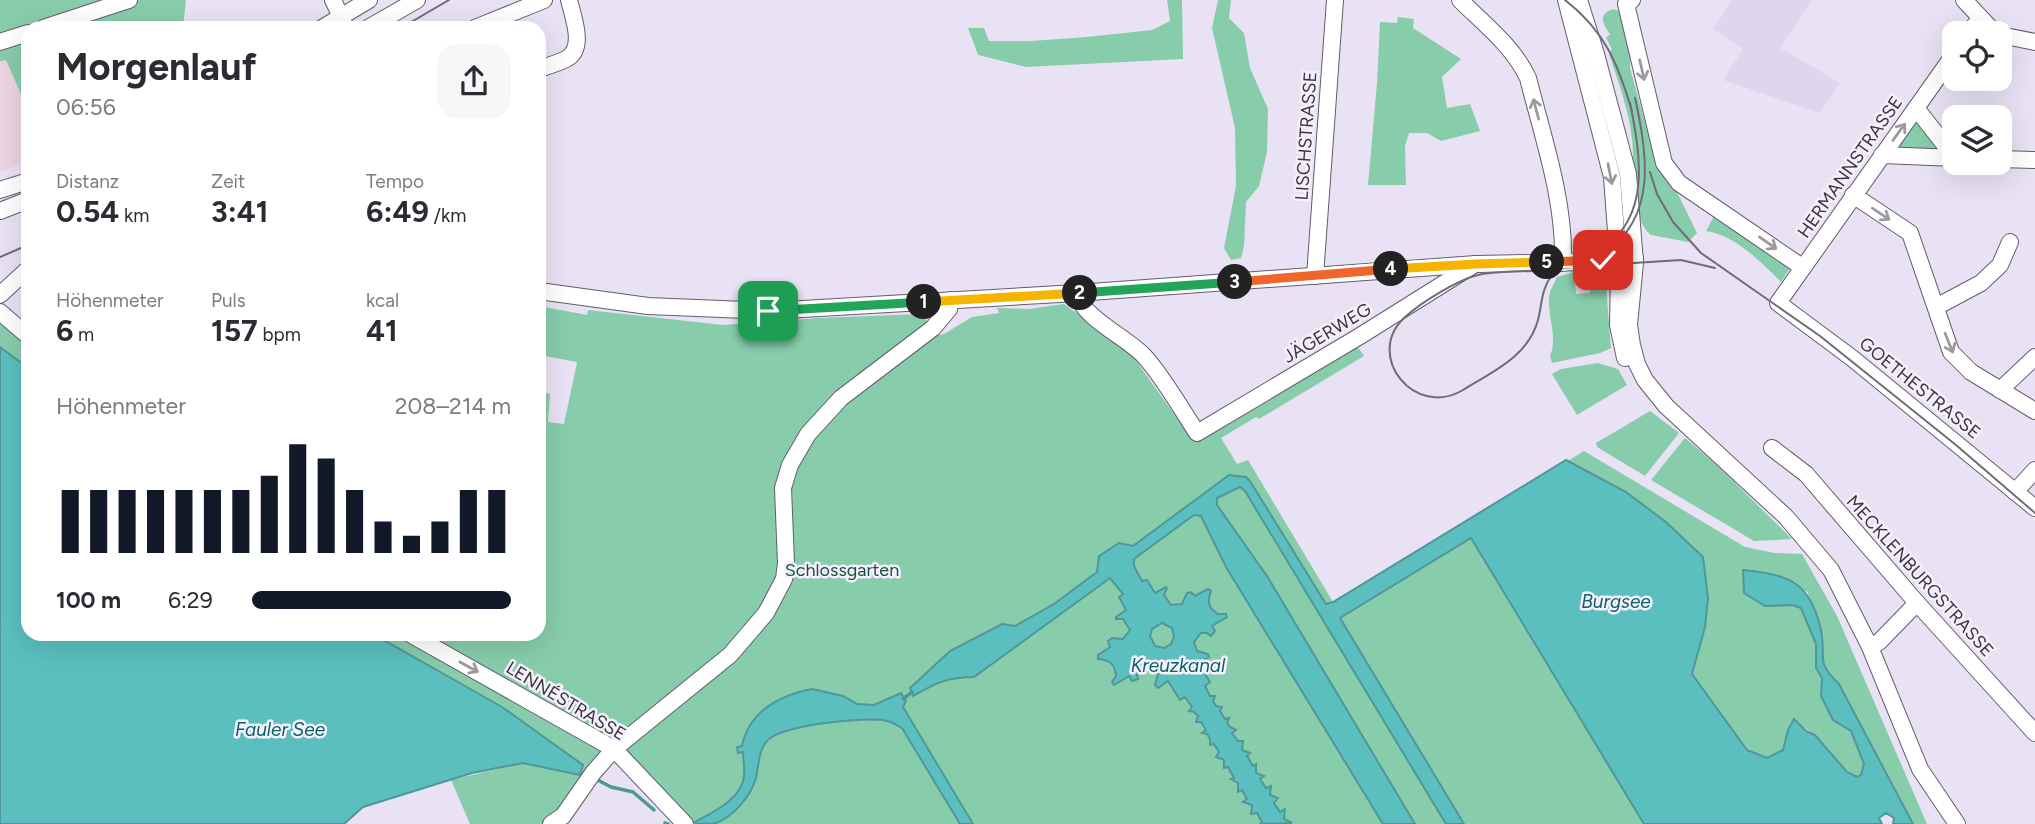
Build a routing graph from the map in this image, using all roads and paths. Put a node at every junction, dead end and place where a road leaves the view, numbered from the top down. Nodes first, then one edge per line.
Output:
1 (129, 0) edge
2 (333, 0) edge
3 (369, 0) edge
4 (418, 0) edge
5 (544, 0) edge
6 (569, 0) edge
7 (1335, 0) edge
8 (1460, 0) edge
9 (1566, 0) edge
10 (1964, 0) edge
11 (1587, 1) edge
12 (1629, 2) edge
13 (1980, 18) junction
14 (64, 21) edge
15 (342, 21) edge
16 (345, 21) edge
17 (380, 21) edge
18 (492, 21) edge
19 (1978, 21) edge
20 (1983, 21) edge
21 (21, 35) edge
22 (2012, 37) edge
23 (0, 42) edge
24 (2035, 42) edge
25 (546, 66) edge
26 (1942, 71) edge
27 (1916, 108) junction
28 (1942, 141) edge
29 (1882, 155) junction
30 (1942, 157) edge
31 (2012, 159) edge
32 (2035, 160) edge
33 (21, 183) edge
34 (0, 190) edge
35 (1853, 195) junction
36 (21, 203) edge
37 (0, 211) edge
38 (2010, 242) dead end
39 (1635, 258) junction
40 (1618, 260) junction
41 (1563, 263) junction
42 (1476, 264) junction
43 (1802, 267) junction
44 (21, 276) edge
45 (1315, 276) junction
46 (546, 292) edge
47 (1077, 293) junction
48 (0, 295) edge
49 (951, 300) junction
50 (1778, 303) joint
51 (1936, 307) junction
52 (0, 312) edge
53 (21, 330) edge
54 (2035, 357) edge
55 (2000, 390) junction
56 (2035, 411) edge
57 (1682, 423) junction
58 (1772, 448) dead end
59 (2035, 470) edge
60 (2015, 492) junction
61 (2035, 508) edge
62 (1917, 604) junction
63 (422, 641) edge
64 (1870, 647) junction
65 (2035, 733) edge
66 (614, 749) junction
67 (551, 824) edge
68 (685, 824) edge
69 (1957, 824) edge

1 - 14 street
2 - 15 street
3 - 16 street
4 - 17 street
5 - 18 street
6 - 25 street
7 - 45 street, LISCHSTRASSE
41 -> 8 street
9 -> 40 street
10 - 13 street
11 - 39 street
12 -> 43 street
13 - 19 street
13 - 20 street
21 - 23 street
22 - 24 street
26 - 27 street, HERMANNSTRASSE
27 - 28 street
29 -> 27 street, HERMANNSTRASSE
29 - 30 street
29 - 35 street, HERMANNSTRASSE
31 - 32 street
33 - 34 street
35 - 43 street, HERMANNSTRASSE
35 -> 51 street
36 - 37 street
38 - 51 street
39 - 40 street
39 - 57 street
40 - 41 street
40 - 57 street
41 - 42 street
42 - 45 street
42 - 47 street, JÄGERWEG
43 - 50 street, HERMANNSTRASSE
44 - 48 street
45 - 47 street
46 - 49 street
47 - 49 street
49 - 66 street
50 - 60 street, GOETHESTRASSE
51 -> 55 street
52 - 53 street
54 - 55 street
55 - 56 street
57 - 64 street
58 - 62 street, MECKLENBURGSTRASSE
59 - 60 street
60 - 61 street, GOETHESTRASSE
62 - 64 street
62 - 65 street, MECKLENBURGSTRASSE
63 -> 66 street, LENNÉSTRASSE
64 - 69 street
66 - 67 street
66 - 68 street, LENNÉSTRASSE

